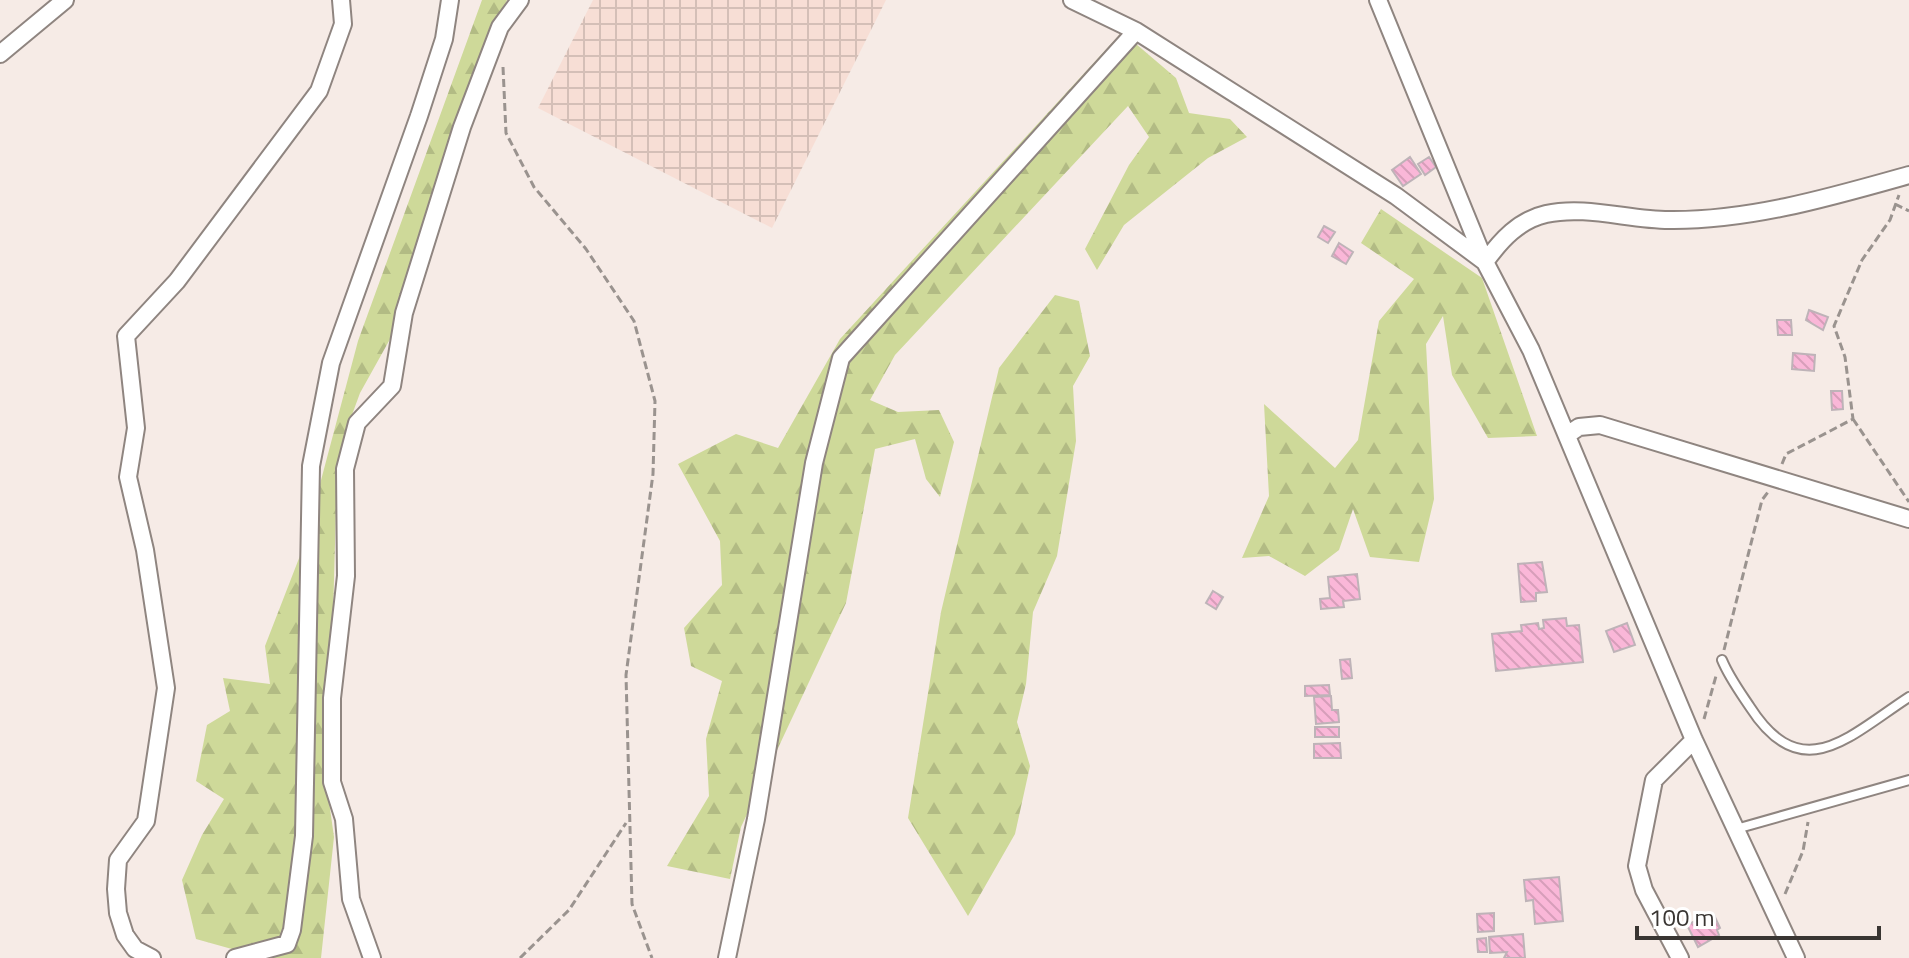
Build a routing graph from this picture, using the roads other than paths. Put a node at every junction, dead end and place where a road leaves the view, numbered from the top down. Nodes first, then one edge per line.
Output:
1 (65, 0) edge
2 (341, 0) edge
3 (450, 0) edge
4 (520, 0) edge
5 (1072, 0) edge
6 (1378, 0) edge
7 (1136, 31) junction
8 (0, 54) edge
9 (1907, 176) edge
10 (1485, 262) junction
11 (1567, 435) junction
12 (1909, 519) edge
13 (1722, 660) road end
14 (1909, 697) edge
15 (1694, 740) junction
16 (1909, 780) edge
17 (1736, 829) junction
18 (152, 958) edge
19 (235, 958) edge
20 (372, 958) edge
21 (727, 958) edge
22 (1680, 958) edge
23 (1796, 958) edge

1 - 8 street
2 - 18 street
3 - 19 street
4 - 20 street
5 - 7 street
6 - 10 street
7 - 10 street
7 - 21 street
9 - 10 street
10 - 11 street
11 - 12 street
11 - 15 street
13 - 14 lane
15 - 17 street
15 - 22 street
16 - 17 lane
17 - 23 street

